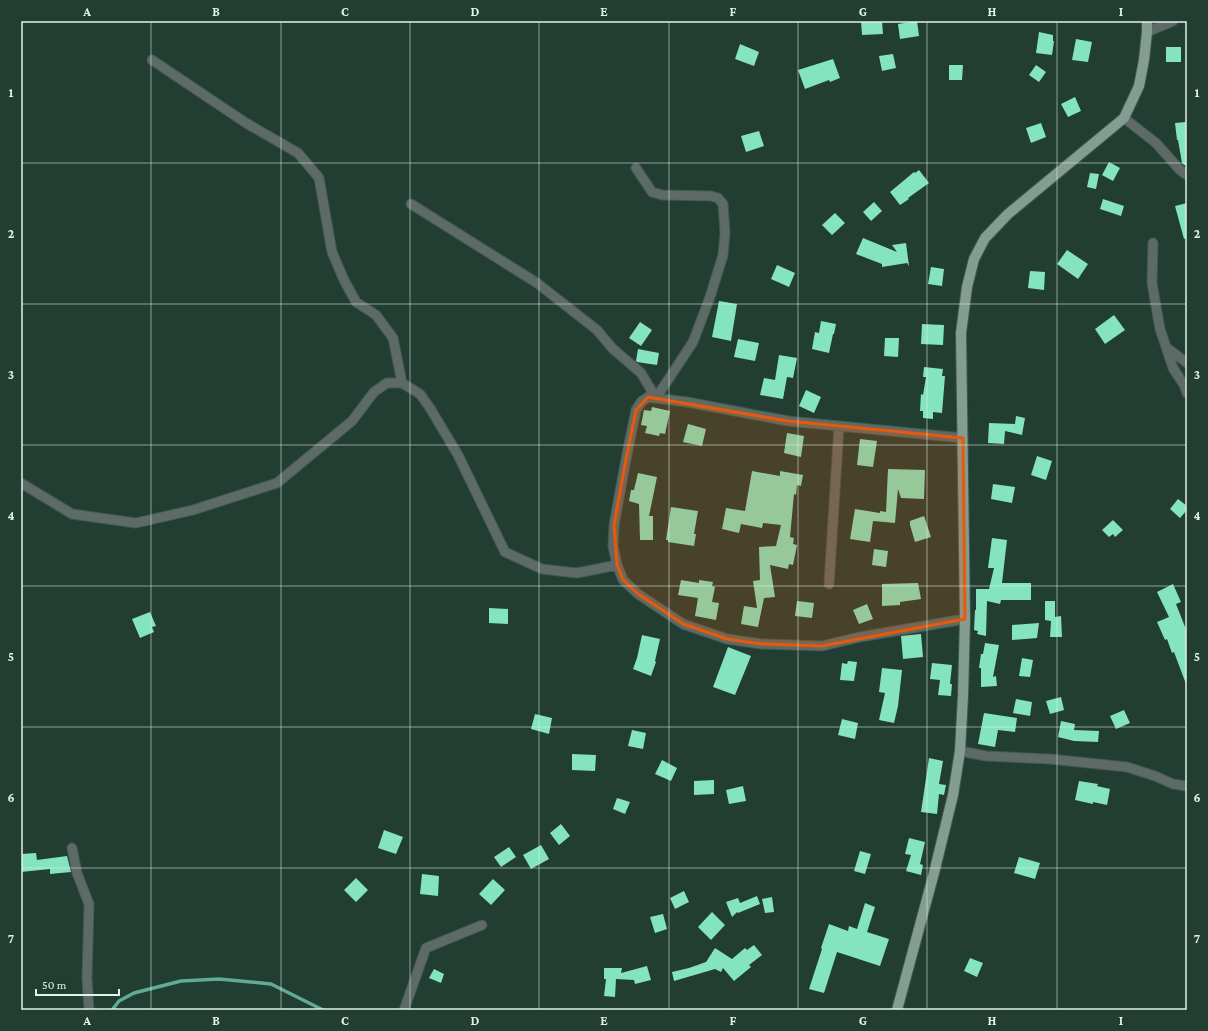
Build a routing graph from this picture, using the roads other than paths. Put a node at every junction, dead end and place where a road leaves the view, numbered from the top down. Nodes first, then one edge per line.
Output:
1 (1147, 21) edge
2 (1173, 21) edge
3 (1147, 32) junction
4 (152, 60) dead end
5 (1124, 118) junction
6 (636, 168) dead end
7 (1187, 175) edge
8 (411, 204) dead end
9 (1153, 243) dead end
10 (1166, 347) junction
11 (1187, 363) edge
12 (402, 383) junction
13 (1187, 393) edge
14 (656, 398) junction
15 (839, 426) junction
16 (963, 438) junction
17 (21, 483) edge
18 (617, 565) junction
19 (830, 584) dead end
20 (966, 619) junction
21 (960, 751) junction
22 (1187, 786) edge
23 (72, 848) dead end
24 (482, 925) dead end
25 (89, 1010) edge
26 (404, 1010) edge
27 (897, 1010) edge

1 - 3 main road
2 - 3 street
3 - 5 main road
4 - 12 street
5 - 7 street
5 - 16 main road
6 - 14 street
8 - 14 street
9 - 10 street
10 - 11 street
10 - 13 street
12 - 17 street
12 - 18 street
14 - 15 street
14 - 18 street
15 - 16 street
15 - 19 street
16 - 20 main road
18 - 20 street
20 - 21 main road
21 - 22 street
21 - 27 main road
23 - 25 street
24 - 26 street

